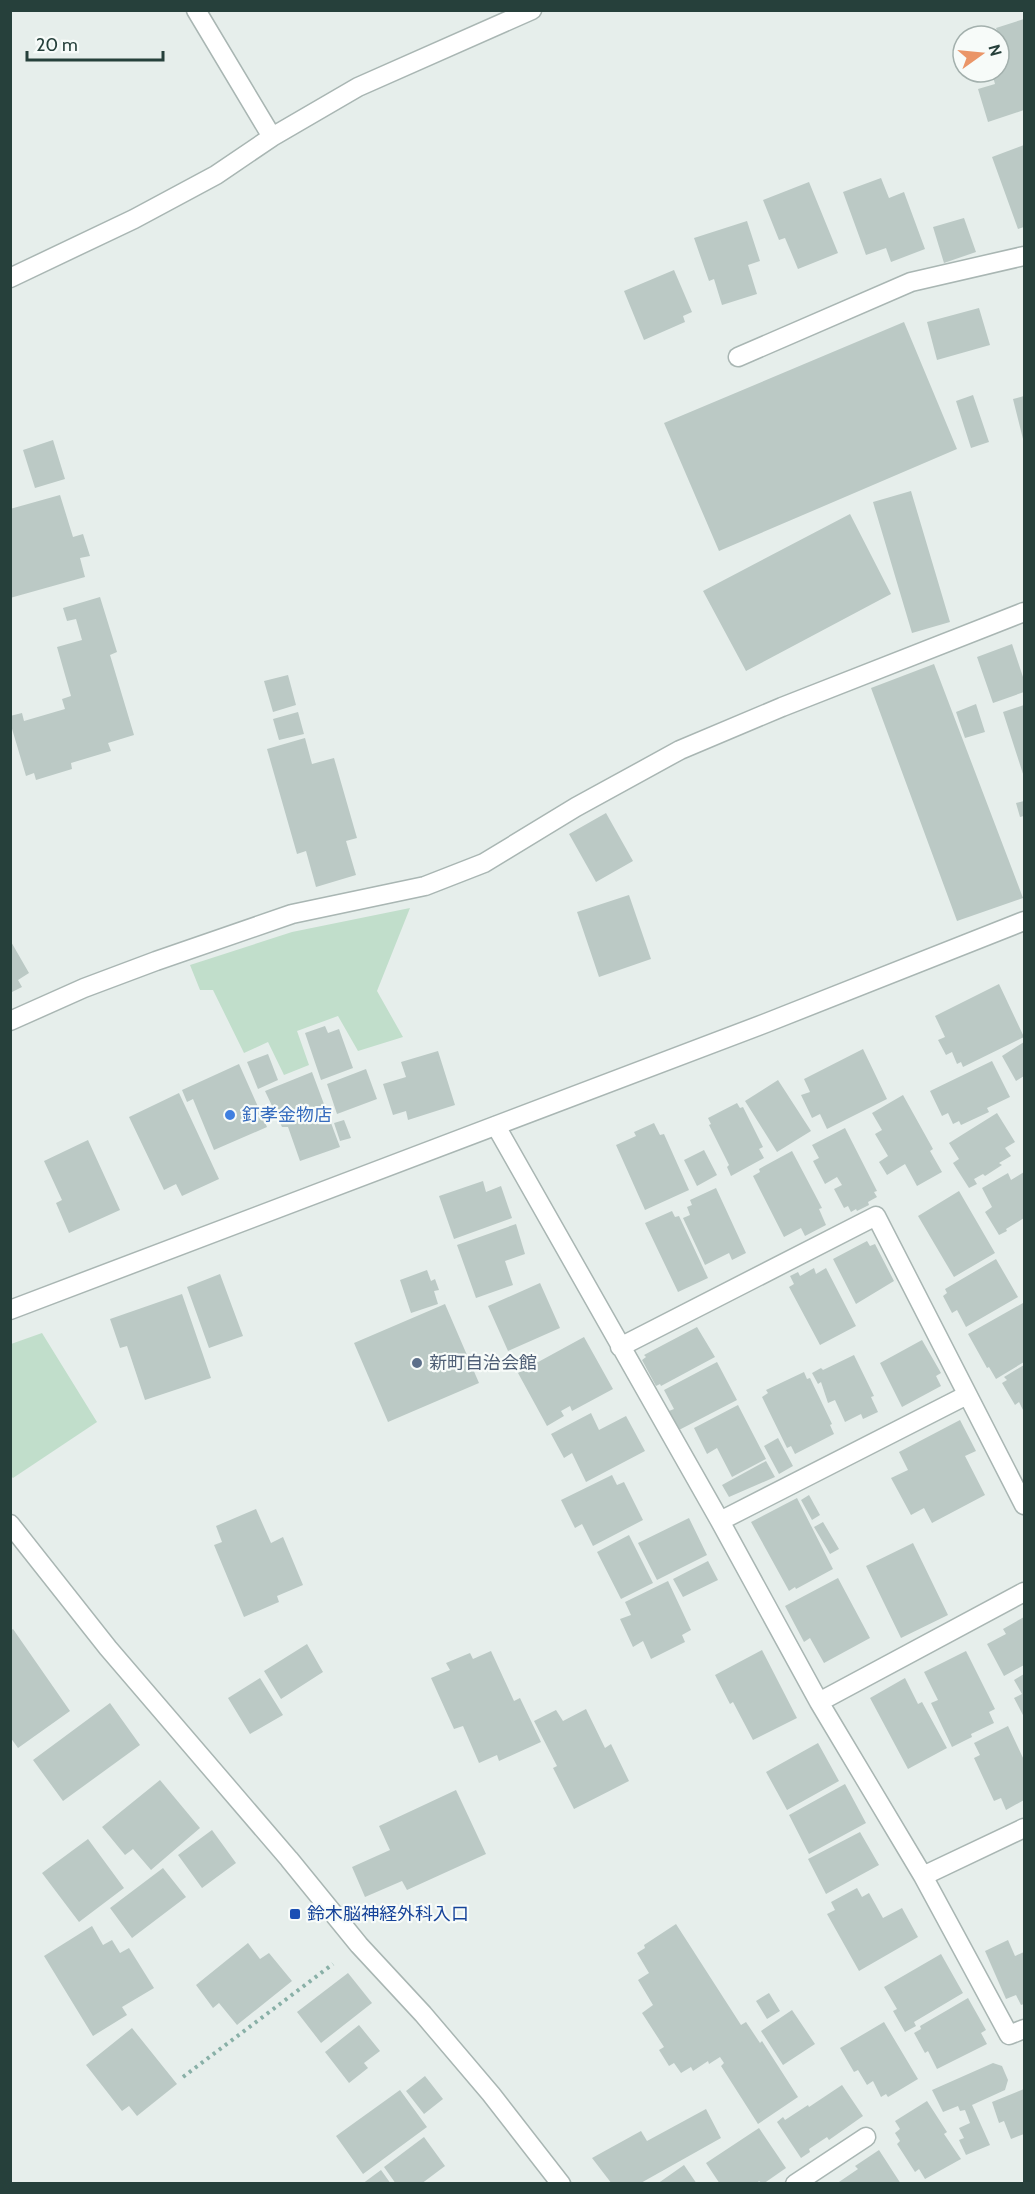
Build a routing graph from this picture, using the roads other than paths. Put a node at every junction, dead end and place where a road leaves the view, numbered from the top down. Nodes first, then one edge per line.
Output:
1 (196, 10) edge
2 (532, 10) edge
3 (272, 138) junction
4 (1024, 256) edge
5 (10, 278) edge
6 (738, 357) dead end
7 (1024, 612) edge
8 (1024, 921) edge
9 (10, 1021) edge
10 (496, 1126) junction
11 (10, 1310) edge
12 (620, 1347) junction
13 (967, 1395) junction
14 (1024, 1505) edge
15 (720, 1521) junction
16 (10, 1524) edge
17 (1024, 1592) edge
18 (819, 1702) junction
19 (1024, 1828) edge
20 (923, 1876) junction
21 (1024, 2029) edge
22 (866, 2137) dead end
23 (561, 2184) edge
24 (795, 2184) edge

1 - 3 street
2 - 3 street
3 - 5 street
4 - 6 street
7 - 9 street
8 - 10 street
10 - 11 street
10 - 12 street
12 - 13 street
12 - 15 street
13 - 14 street
13 - 15 street
15 - 18 street
16 - 23 street
17 - 18 street
18 - 20 street
19 - 20 street
20 - 21 street
22 - 24 street

